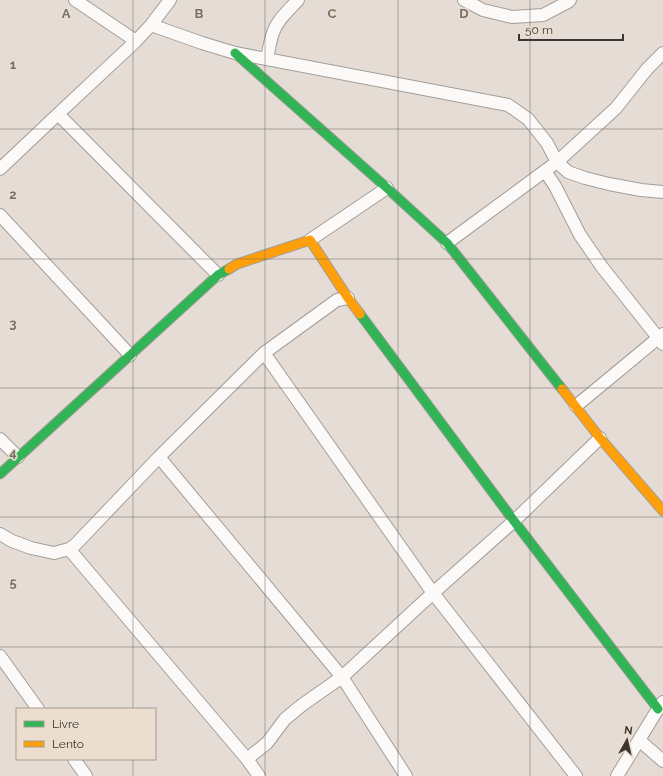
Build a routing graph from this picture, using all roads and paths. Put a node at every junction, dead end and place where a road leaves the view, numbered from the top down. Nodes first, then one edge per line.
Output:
1 (75, 0) edge
2 (170, 0) edge
3 (298, 0) edge
4 (464, 0) edge
5 (570, 0) edge
6 (151, 26) junction
7 (136, 41) junction
8 (236, 53) junction
9 (663, 53) edge
10 (267, 58) junction
11 (58, 114) junction
12 (557, 162) junction
13 (0, 170) edge
14 (545, 171) junction
15 (387, 188) junction
16 (663, 192) edge
17 (0, 216) edge
18 (310, 240) junction
19 (447, 243) junction
20 (218, 275) junction
21 (348, 298) junction
22 (661, 339) edge
23 (264, 353) junction
24 (130, 355) junction
25 (576, 406) junction
26 (600, 438) junction
27 (0, 439) edge
28 (18, 457) junction
29 (159, 457) junction
30 (0, 474) edge
31 (663, 511) edge
32 (514, 521) junction
33 (0, 534) edge
34 (69, 549) junction
35 (433, 593) junction
36 (0, 656) edge
37 (342, 677) junction
38 (660, 705) edge
39 (37, 708) edge
40 (638, 740) junction
41 (247, 759) junction
42 (75, 760) edge
43 (663, 761) edge
44 (86, 776) edge
45 (259, 776) edge
46 (406, 776) edge
47 (576, 776) edge
48 (617, 776) edge

1 - 7 street
2 - 6 street
3 - 10 street
4 - 5 street
6 - 7 street
6 - 8 street
7 - 11 street
8 - 10 street
8 - 15 street
9 - 12 street
10 - 12 street
11 - 13 street
11 - 20 street
12 - 14 street
12 - 16 street
14 - 19 street
14 - 22 street
15 - 18 street
15 - 19 street
17 - 24 street
18 - 20 street
18 - 21 street
19 - 25 street
20 - 24 street
21 - 23 street
21 - 32 street
22 - 25 street
23 - 29 street
23 - 35 street
24 - 28 street
25 - 26 street
26 - 31 street
26 - 32 street
27 - 28 street
28 - 30 street
29 - 34 street
29 - 37 street
32 - 35 street
32 - 38 street
33 - 34 street
34 - 41 street
35 - 37 street
35 - 47 street
36 - 39 street
37 - 41 street
37 - 46 street
38 - 40 street
40 - 43 street
40 - 48 street
41 - 45 street
42 - 44 street

